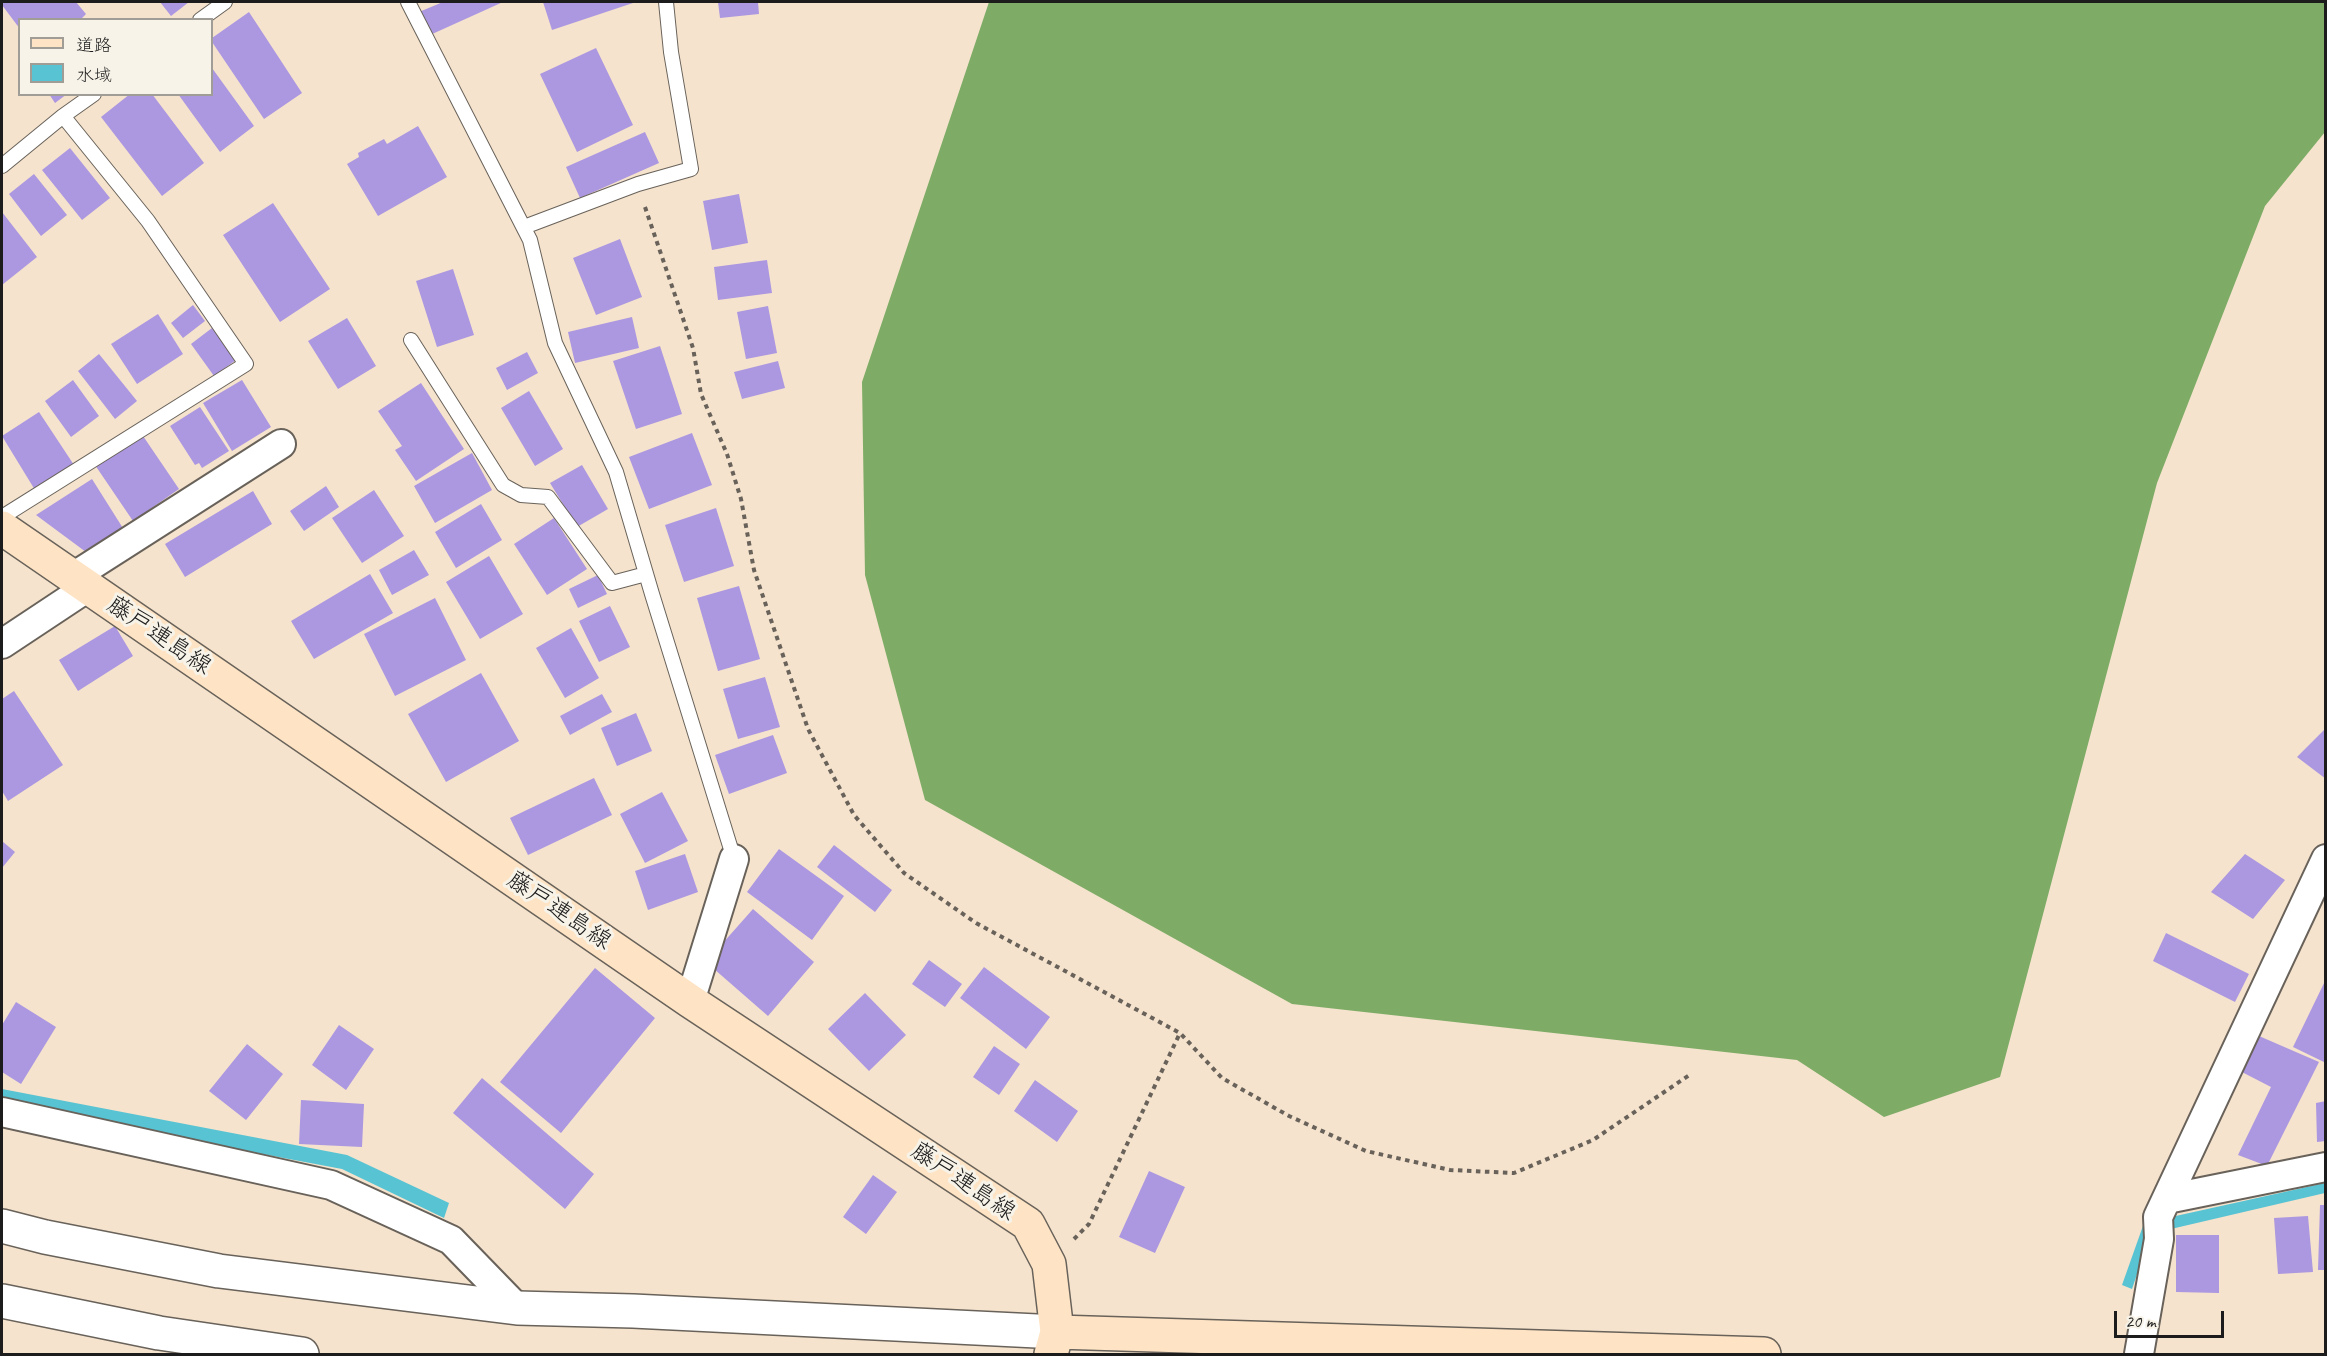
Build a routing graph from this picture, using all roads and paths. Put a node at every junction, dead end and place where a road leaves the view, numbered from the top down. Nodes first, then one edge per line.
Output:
1 (225, 2) edge
2 (408, 2) edge
3 (666, 2) edge
4 (203, 18) edge
5 (91, 96) edge
6 (63, 116) junction
7 (2, 166) edge
8 (638, 184) junction
9 (524, 227) junction
10 (411, 340) dead end
11 (281, 444) dead end
12 (2, 517) edge
13 (2, 528) edge
14 (646, 574) junction
15 (80, 582) junction
16 (2, 644) edge
17 (734, 859) joint
18 (2325, 859) edge
19 (690, 1001) junction
20 (1180, 1033) junction
21 (1691, 1074) dead end
22 (2, 1112) edge
23 (2325, 1167) edge
24 (2162, 1218) junction
25 (2, 1226) edge
26 (1069, 1243) dead end
27 (2, 1301) edge
28 (517, 1308) junction
29 (1054, 1343) edge
30 (302, 1354) edge
31 (1764, 1354) edge
32 (2139, 1354) edge

1 - 4 lane
2 - 9 lane
3 - 8 lane
5 - 6 lane
6 - 7 lane
6 - 12 lane
8 - 9 lane
8 - 20 path
9 - 14 lane
10 - 14 lane
11 - 15 street
13 - 15 main road, 藤戸連島線
14 - 17 lane
15 - 16 street
15 - 19 main road, 藤戸連島線
17 - 19 street
18 - 24 street
19 - 29 main road, 藤戸連島線
20 - 21 path
20 - 26 path
22 - 28 street
23 - 24 street
24 - 32 street
25 - 28 street
27 - 30 street
28 - 29 street
29 - 31 main road

